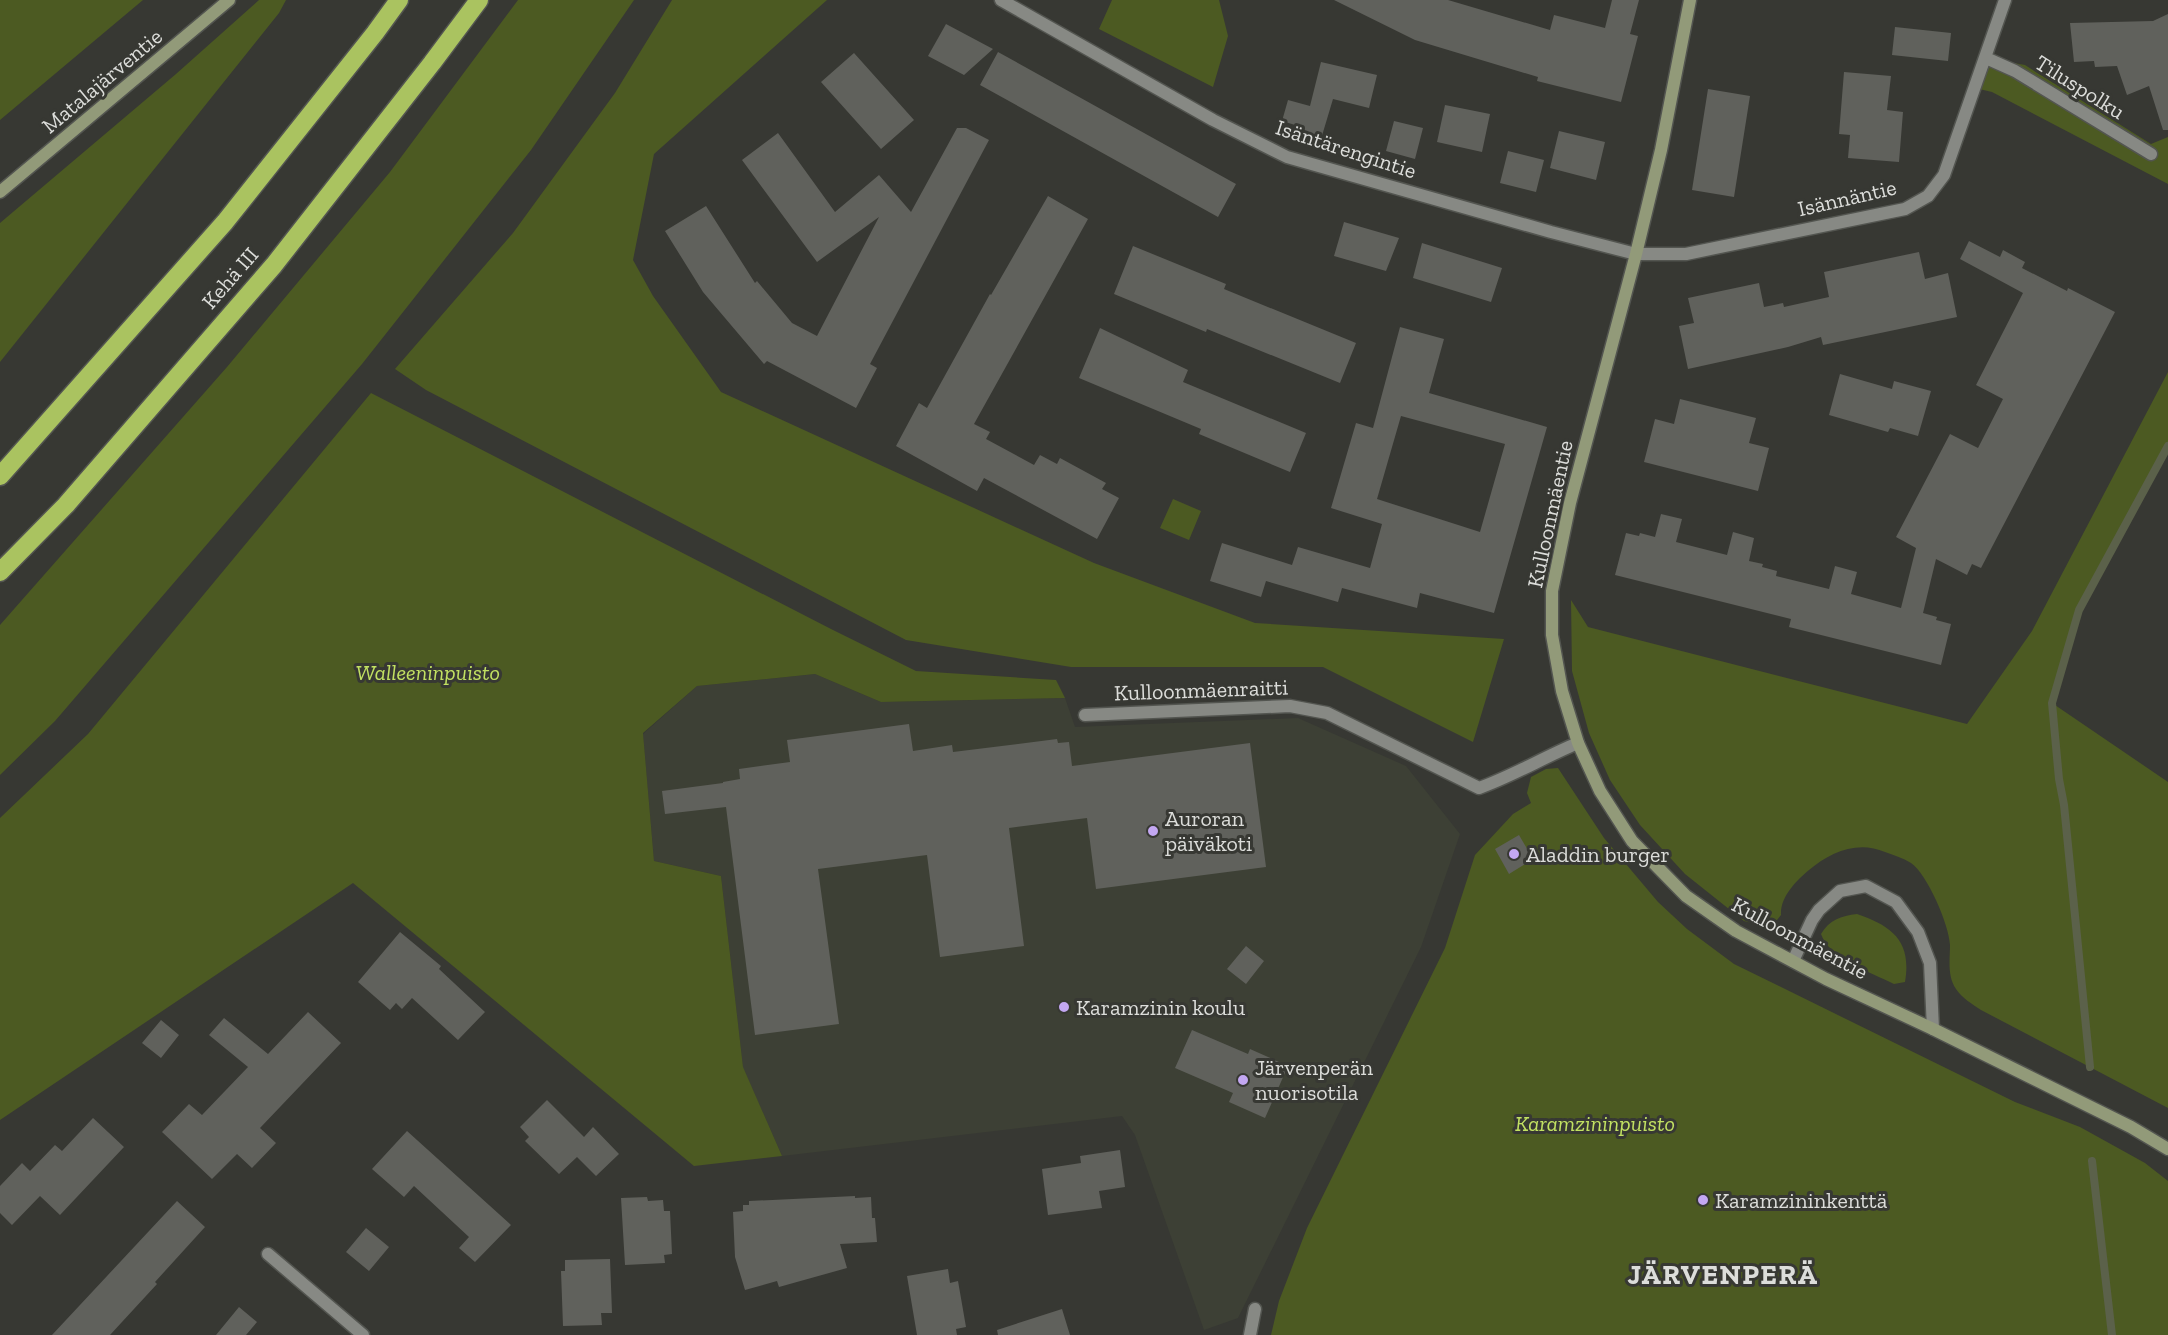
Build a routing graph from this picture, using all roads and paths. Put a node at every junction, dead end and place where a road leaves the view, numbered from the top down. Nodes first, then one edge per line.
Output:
1 (229, 0) edge
2 (399, 0) edge
3 (479, 0) edge
4 (1001, 0) edge
5 (1690, 0) edge
6 (2005, 0) edge
7 (1986, 58) junction
8 (2151, 154) dead end
9 (0, 192) edge
10 (1636, 254) junction
11 (0, 476) edge
12 (0, 572) edge
13 (1085, 714) dead end
14 (1578, 744) junction
15 (1793, 961) junction
16 (1933, 1029) junction
17 (2168, 1149) edge
18 (268, 1254) dead end
19 (1255, 1309) dead end
20 (363, 1335) edge
21 (1250, 1335) edge

1 - 9 street, Matalajärventie
2 - 11 highway, Kehä III
3 - 12 highway, Kehä III
4 - 10 street, Isäntärengintie
5 - 10 street, Kulloonmäentie
6 - 7 street, Isännäntie
7 - 8 street, Tiluspolku
7 - 10 street, Isännäntie
10 - 14 street, Kulloonmäentie
13 - 14 street, Kulloonmäenraitti
14 - 15 street, Kulloonmäentie
15 - 16 street, Kulloonmäentie
15 - 16 street
16 - 17 street, Kulloonmäentie
18 - 20 street
19 - 21 street

